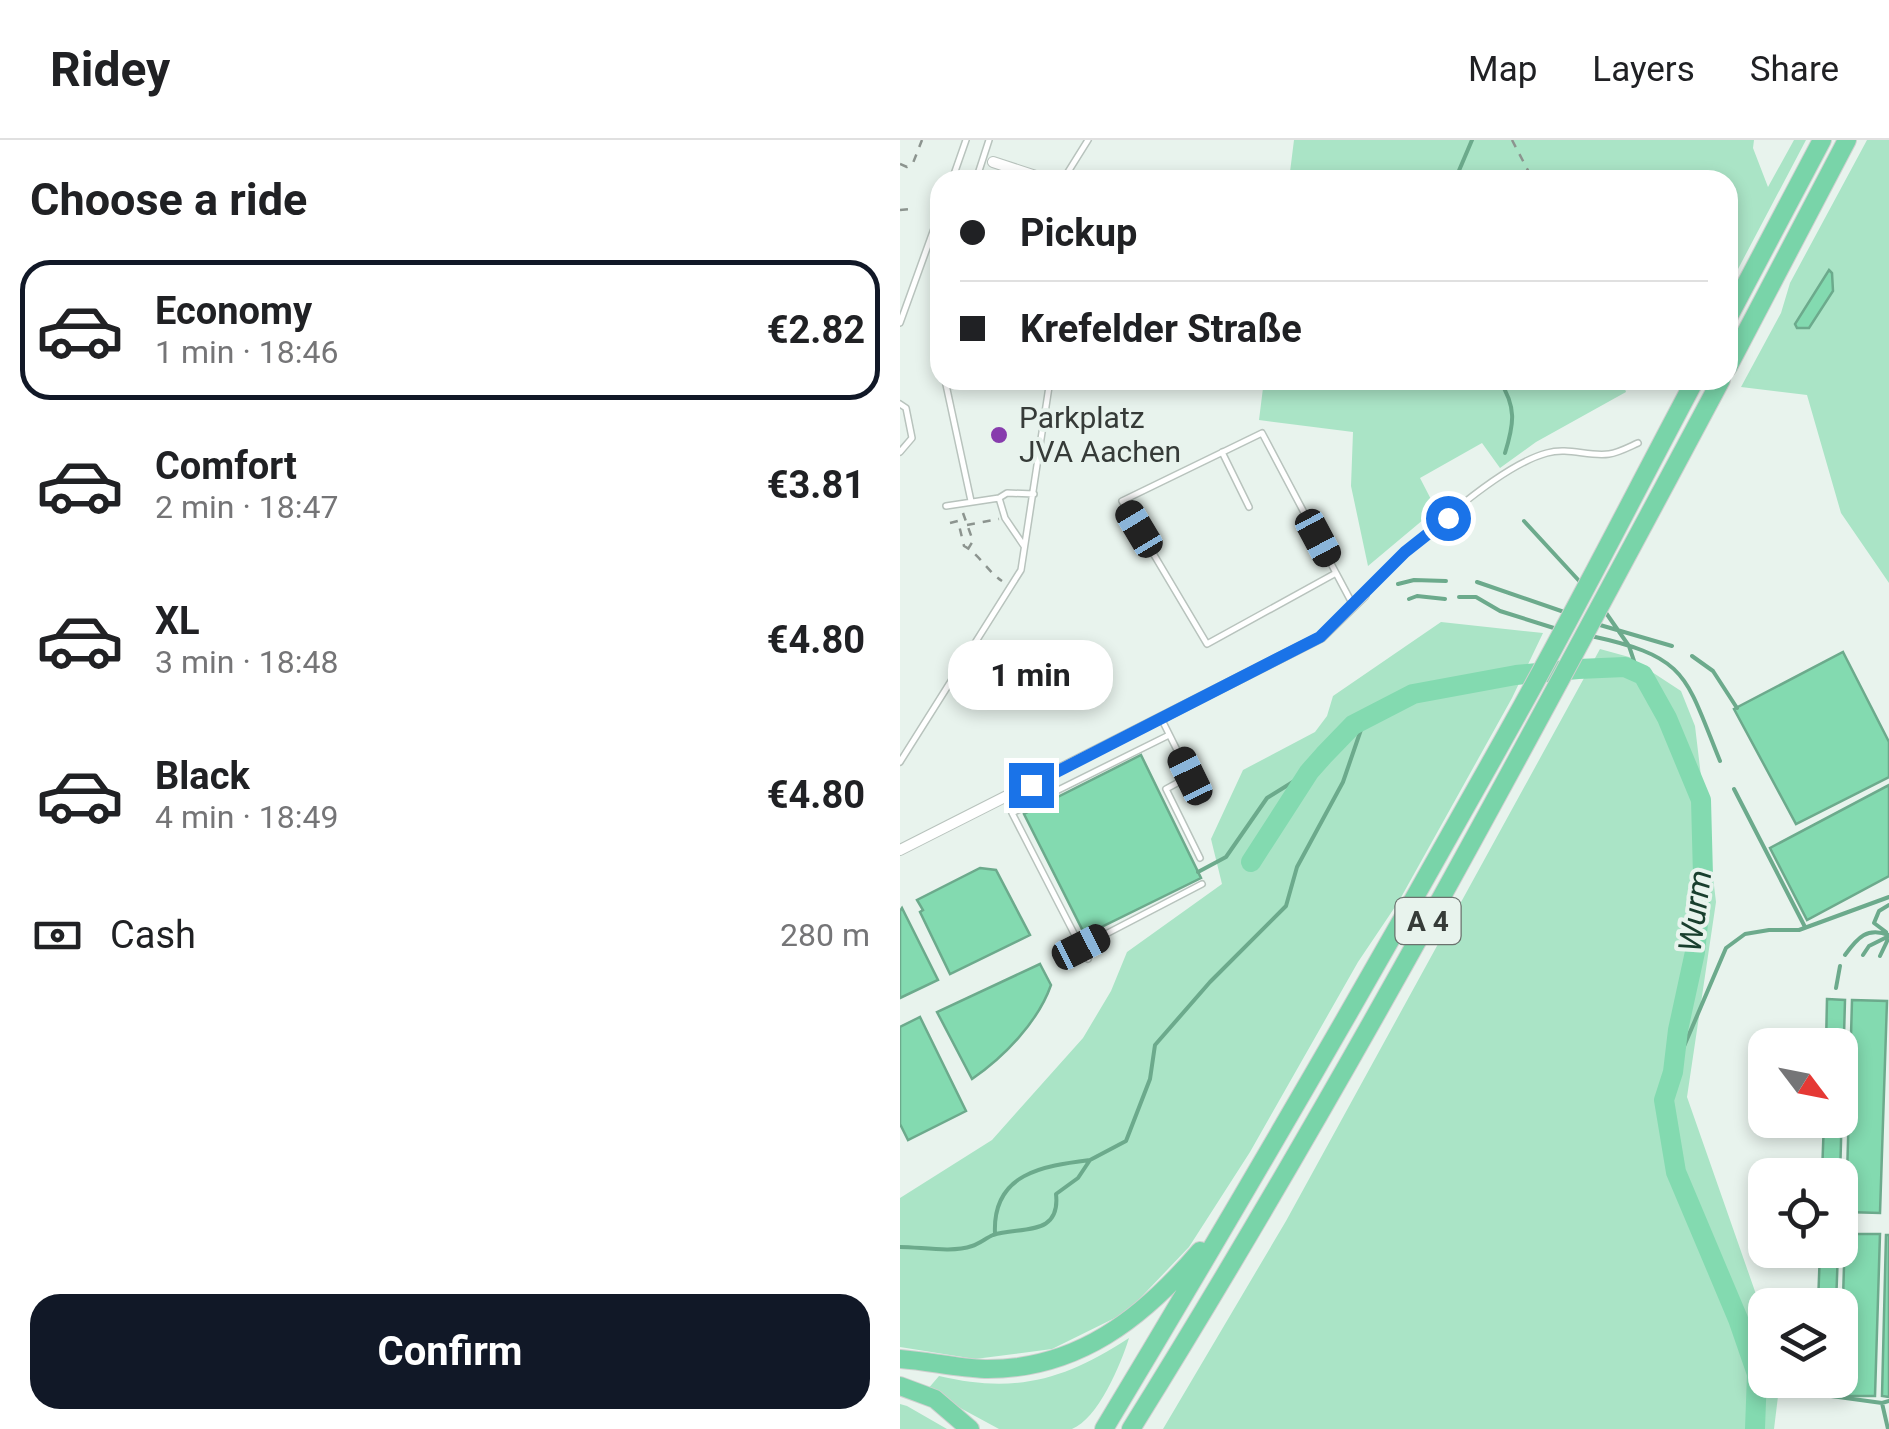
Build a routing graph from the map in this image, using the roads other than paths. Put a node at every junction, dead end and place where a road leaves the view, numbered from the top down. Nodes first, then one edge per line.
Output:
1 (966, 140) edge
2 (990, 140) edge
3 (1088, 140) edge
4 (1822, 140) edge
5 (1848, 140) edge
6 (993, 162) dead end
7 (956, 170) edge
8 (980, 170) edge
9 (1017, 170) edge
10 (1069, 170) edge
11 (930, 240) edge
12 (1738, 299) edge
13 (900, 323) edge
14 (1738, 348) edge
15 (946, 390) edge
16 (1049, 390) edge
17 (1690, 390) edge
18 (1715, 390) edge
19 (900, 404) edge
20 (1638, 444) dead end
21 (900, 452) edge
22 (1222, 452) junction
23 (1034, 494) junction
24 (998, 498) junction
25 (971, 502) junction
26 (946, 506) dead end
27 (1249, 507) dead end
28 (1026, 548) junction
29 (1336, 573) junction
30 (1364, 594) joint
31 (1353, 606) junction
32 (1162, 720) junction
33 (1170, 735) junction
34 (900, 762) edge
35 (900, 850) edge
36 (1200, 858) dead end
37 (1202, 884) dead end
38 (1081, 947) junction
39 (1088, 959) dead end
40 (1236, 1209) junction
41 (900, 1359) edge
42 (900, 1386) edge
43 (1135, 1424) edge
44 (970, 1429) edge
45 (1104, 1429) edge

1 - 7 lane
2 - 8 lane
3 - 10 lane
4 - 12 highway
5 - 14 highway
6 - 9 street
11 - 13 lane
15 - 25 lane
16 - 23 lane
17 - 40 highway, A 4
18 - 43 highway, A 4
19 - 21 lane
20 - 30 lane
22 - 27 lane
22 - 29 lane
22 - 29 lane
23 - 24 lane
23 - 28 lane
24 - 25 lane
24 - 28 lane
25 - 26 lane
28 - 34 lane
29 - 31 lane
30 - 31 street
31 - 32 street
32 - 33 lane
32 - 35 street
33 - 36 lane
33 - 38 lane
37 - 38 lane
38 - 39 lane
40 - 41 highway
40 - 45 highway, A 4
42 - 44 highway

